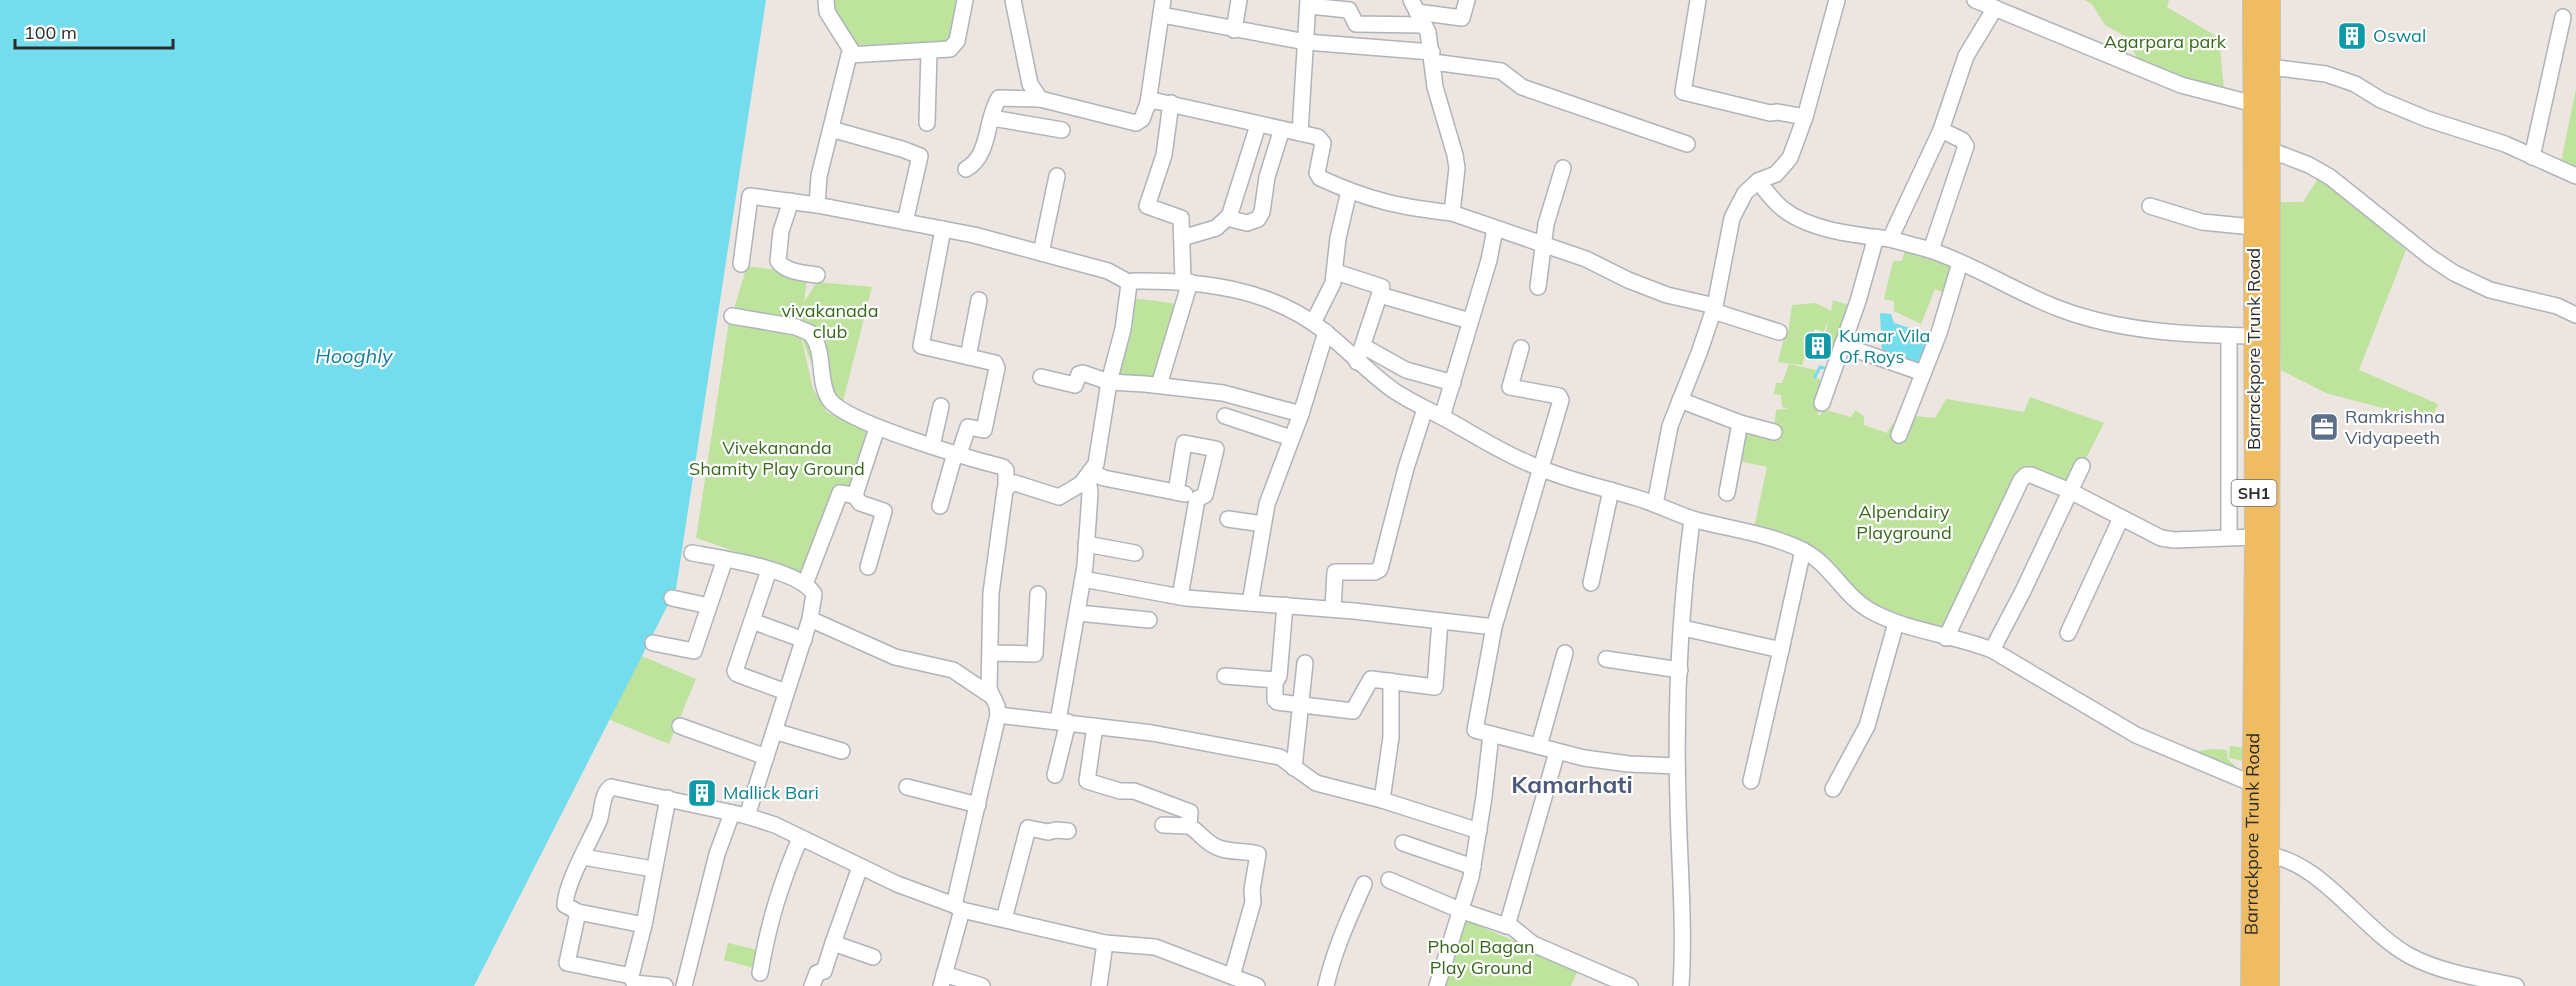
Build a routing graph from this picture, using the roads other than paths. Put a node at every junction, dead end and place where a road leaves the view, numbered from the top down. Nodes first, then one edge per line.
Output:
1 (826, 0) edge
2 (965, 0) edge
3 (1013, 0) edge
4 (1239, 0) edge
5 (1467, 0) edge
6 (1698, 0) edge
7 (1838, 0) edge
8 (1976, 0) edge
9 (2253, 0) edge
10 (2270, 0) edge
11 (1308, 3) edge
12 (1162, 8) edge
13 (1995, 8) junction
14 (1417, 12) edge
15 (2563, 18) dead end
16 (1234, 30) junction
17 (1306, 42) junction
18 (929, 51) junction
19 (853, 53) junction
20 (1432, 57) junction
21 (2270, 67) junction
22 (1040, 99) junction
23 (1148, 103) junction
24 (1170, 103) junction
25 (2261, 106) junction
26 (1805, 117) junction
27 (992, 118) junction
28 (927, 123) dead end
29 (1258, 125) junction
30 (831, 129) junction
31 (1282, 129) junction
32 (1062, 130) dead end
33 (1941, 130) junction
34 (1300, 133) junction
35 (1686, 144) dead end
36 (2270, 150) junction
37 (2532, 157) junction
38 (1563, 168) dead end
39 (966, 169) dead end
40 (1057, 176) dead end
41 (2576, 176) edge
42 (1758, 181) junction
43 (1349, 191) junction
44 (790, 201) junction
45 (816, 204) junction
46 (2150, 206) dead end
47 (1452, 213) junction
48 (1230, 217) junction
49 (905, 222) junction
50 (2253, 227) junction
51 (943, 229) junction
52 (1495, 229) junction
53 (1182, 238) junction
54 (1883, 238) junction
55 (1543, 243) junction
56 (1931, 250) junction
57 (1041, 253) junction
58 (1960, 263) junction
59 (741, 264) dead end
60 (1336, 273) junction
61 (817, 275) dead end
62 (1186, 282) junction
63 (1130, 283) junction
64 (1538, 287) dead end
65 (1380, 295) junction
66 (979, 300) dead end
67 (1714, 308) junction
68 (2576, 315) edge
69 (732, 316) dead end
70 (1470, 321) junction
71 (1319, 328) junction
72 (1779, 332) dead end
73 (2229, 336) junction
74 (2254, 336) junction
75 (1842, 345) junction
76 (1363, 346) junction
77 (1521, 348) dead end
78 (968, 357) junction
79 (1357, 362) junction
80 (1923, 373) junction
81 (1041, 377) dead end
82 (1109, 382) junction
83 (1453, 383) junction
84 (1160, 385) junction
85 (1680, 400) junction
86 (1822, 403) dead end
87 (941, 406) dead end
88 (1425, 409) junction
89 (1301, 414) junction
90 (2262, 414) junction
91 (1225, 416) dead end
92 (1442, 417) junction
93 (1740, 423) junction
94 (877, 428) junction
95 (1774, 432) dead end
96 (1899, 435) dead end
97 (1291, 438) junction
98 (932, 446) junction
99 (957, 454) junction
100 (2082, 465) dead end
101 (1539, 468) junction
102 (1089, 474) junction
103 (1006, 488) junction
104 (1611, 490) junction
105 (2070, 491) junction
106 (1176, 492) junction
107 (1727, 493) dead end
108 (854, 494) junction
109 (1197, 497) junction
110 (1655, 504) junction
111 (940, 506) dead end
112 (2121, 518) junction
113 (1228, 519) dead end
114 (1692, 519) junction
115 (1263, 524) junction
116 (2229, 537) junction
117 (2255, 537) junction
118 (1086, 544) junction
119 (1803, 550) junction
120 (692, 553) dead end
121 (1135, 553) dead end
122 (725, 559) junction
123 (868, 567) dead end
124 (769, 570) junction
125 (1083, 579) junction
126 (1591, 583) dead end
127 (805, 584) junction
128 (1038, 594) dead end
129 (1180, 597) junction
130 (672, 598) dead end
131 (1250, 603) junction
132 (1285, 605) junction
133 (709, 606) junction
134 (1333, 609) junction
135 (1078, 613) junction
136 (810, 619) junction
137 (1149, 620) dead end
138 (752, 621) junction
139 (1440, 621) junction
140 (1896, 622) junction
141 (1494, 627) junction
142 (1683, 628) junction
143 (2068, 633) dead end
144 (1946, 638) junction
145 (804, 640) junction
146 (653, 643) dead end
147 (1781, 650) junction
148 (1992, 650) junction
149 (991, 653) junction
150 (1566, 653) dead end
151 (1606, 659) dead end
152 (1305, 663) dead end
153 (1680, 670) junction
154 (1225, 676) dead end
155 (1276, 681) junction
156 (1391, 681) junction
157 (786, 692) junction
158 (990, 695) junction
159 (1300, 705) junction
160 (998, 716) junction
161 (1063, 722) junction
162 (680, 726) dead end
163 (1095, 726) junction
164 (774, 731) junction
165 (1491, 734) junction
166 (1539, 746) junction
167 (842, 751) dead end
168 (1557, 752) junction
169 (766, 757) junction
170 (1677, 766) junction
171 (1294, 768) junction
172 (1055, 775) dead end
173 (1751, 781) dead end
174 (2253, 784) junction
175 (907, 787) dead end
176 (1833, 789) dead end
177 (668, 798) junction
178 (1382, 800) junction
179 (978, 805) junction
180 (739, 814) junction
181 (1163, 825) dead end
182 (1189, 826) junction
183 (1068, 831) dead end
184 (1479, 831) junction
185 (800, 838) junction
186 (1403, 843) dead end
187 (2261, 854) junction
188 (584, 857) junction
189 (860, 867) junction
190 (1473, 867) junction
191 (653, 869) junction
192 (1389, 880) dead end
193 (1364, 884) dead end
194 (958, 907) junction
195 (1462, 911) junction
196 (578, 912) junction
197 (1004, 919) junction
198 (644, 925) junction
199 (1507, 926) junction
200 (833, 943) junction
201 (1106, 943) junction
202 (873, 957) dead end
203 (760, 973) dead end
204 (631, 976) junction
205 (1232, 976) junction
206 (943, 980) edge
207 (665, 986) edge
208 (684, 986) edge
209 (812, 986) edge
210 (982, 986) edge
211 (1099, 986) edge
212 (1257, 986) edge
213 (1326, 986) edge
214 (1437, 986) edge
215 (1629, 986) edge
216 (1682, 986) edge
217 (2251, 986) edge
218 (2269, 986) edge
219 (2516, 986) edge

1 - 19 street
2 - 18 street
3 - 22 street
4 - 16 street
5 - 14 street
6 - 26 street
7 - 26 street
8 - 13 street
9 - 25 main road, Barrackpore Trunk Road / SH1
10 - 21 main road, Barrackpore Trunk Road / SH1
11 - 14 street
11 - 17 street
12 - 16 street
12 - 23 street
13 - 25 street
13 - 33 street
14 - 20 street
15 - 37 street
16 - 17 street
17 - 20 street
17 - 34 street
18 - 19 street
18 - 28 street
19 - 30 street
20 - 35 street
20 - 47 street
21 - 25 main road, Barrackpore Trunk Road / SH1
21 - 37 street
22 - 23 street
22 - 27 street
23 - 24 street
24 - 29 street
24 - 53 street
25 - 36 main road, Barrackpore Trunk Road / SH1
25 - 50 main road, Barrackpore Trunk Road / SH1
26 - 42 street
27 - 32 street
27 - 39 street
29 - 31 street
29 - 48 street
30 - 45 street
30 - 49 street
31 - 34 street
31 - 48 street
33 - 54 street
33 - 56 street
34 - 43 street
36 - 68 street
36 - 90 main road, Barrackpore Trunk Road / SH1
37 - 41 street
38 - 55 street
40 - 57 street
42 - 54 street
42 - 67 street
43 - 47 street
43 - 60 street
44 - 45 street
44 - 59 street
44 - 61 street
45 - 49 street
46 - 50 street
47 - 52 street
48 - 53 street
49 - 51 street
50 - 74 main road, Barrackpore Trunk Road / SH1
51 - 57 street
51 - 78 street
52 - 55 street
52 - 70 street
53 - 62 street
54 - 56 street
54 - 75 street
55 - 64 street
55 - 67 street
56 - 58 street
57 - 63 street
58 - 73 street
58 - 80 street
60 - 65 street
60 - 71 street
62 - 63 street
62 - 71 street
62 - 84 street
63 - 82 street
65 - 70 street
65 - 76 street
66 - 78 street
67 - 72 street
67 - 85 street
69 - 94 street
70 - 83 street
71 - 79 street
71 - 89 street
73 - 74 street
73 - 116 street
74 - 90 main road, Barrackpore Trunk Road / SH1
75 - 80 street
75 - 86 street
76 - 79 street
76 - 83 street
77 - 101 street
78 - 99 street
79 - 88 street
80 - 96 street
81 - 82 street
82 - 84 street
82 - 102 street
83 - 92 street
84 - 89 street
85 - 93 street
85 - 110 street
87 - 98 street
88 - 92 street
88 - 134 street
89 - 97 street
90 - 117 main road, Barrackpore Trunk Road / SH1
90 - 187 main road, Barrackpore Trunk Road / SH1
91 - 97 street
92 - 101 street
93 - 95 street
93 - 107 street
94 - 98 street
94 - 108 street
97 - 115 street
98 - 99 street
99 - 103 street
99 - 111 street
100 - 105 street
101 - 104 street
101 - 141 street
102 - 103 street
102 - 106 street
102 - 118 street
103 - 149 street
104 - 110 street
104 - 126 street
105 - 112 street
105 - 144 street
105 - 148 street
106 - 109 street
106 - 109 street
108 - 123 street
108 - 127 street
109 - 129 street
110 - 114 street
112 - 116 street
112 - 143 street
113 - 115 street
114 - 119 street
114 - 142 street
115 - 131 street
116 - 117 street
117 - 174 main road, Barrackpore Trunk Road / SH1
118 - 121 street
118 - 125 street
119 - 140 street
119 - 147 street
120 - 122 street
122 - 124 street
122 - 133 street
124 - 127 street
124 - 138 street
125 - 129 street
125 - 135 street
127 - 136 street
128 - 149 street
129 - 131 street
130 - 133 street
131 - 132 street
132 - 134 street
132 - 155 street
133 - 146 street
134 - 139 street
135 - 137 street
135 - 161 street
136 - 145 street
136 - 158 street
138 - 145 street
138 - 157 street
139 - 141 street
139 - 156 street
140 - 144 street
140 - 176 street
141 - 165 street
142 - 147 street
142 - 153 street
144 - 148 street
145 - 157 street
147 - 173 street
148 - 174 street
149 - 158 street
150 - 166 street
151 - 153 street
152 - 159 street
153 - 170 street
154 - 155 street
155 - 159 street
156 - 159 street
156 - 178 street
157 - 164 street
158 - 160 street
159 - 171 street
160 - 161 street
160 - 179 street
161 - 163 street
161 - 172 street
162 - 169 street
163 - 171 street
163 - 182 street
164 - 167 street
164 - 169 street
165 - 166 street
165 - 184 street
166 - 168 street
168 - 170 street
168 - 199 street
169 - 180 street
170 - 216 street
171 - 178 street
174 - 187 main road, Barrackpore Trunk Road / SH1
175 - 179 street
177 - 180 street
177 - 188 street
177 - 191 street
178 - 184 street
179 - 194 street
180 - 185 street
180 - 208 street
181 - 182 street
182 - 205 street
183 - 197 street
184 - 190 street
185 - 189 street
185 - 203 street
186 - 190 street
187 - 217 main road, Barrackpore Trunk Road / SH1
187 - 218 main road, Barrackpore Trunk Road / SH1
187 - 219 street
188 - 191 street
188 - 196 street
189 - 194 street
189 - 200 street
190 - 195 street
191 - 198 street
192 - 195 street
193 - 213 street
194 - 197 street
194 - 206 street
195 - 199 street
195 - 214 street
196 - 198 street
196 - 204 street
197 - 201 street
198 - 204 street
199 - 215 street
200 - 202 street
200 - 209 street
201 - 205 street
201 - 211 street
204 - 207 street
205 - 212 street
206 - 210 street

